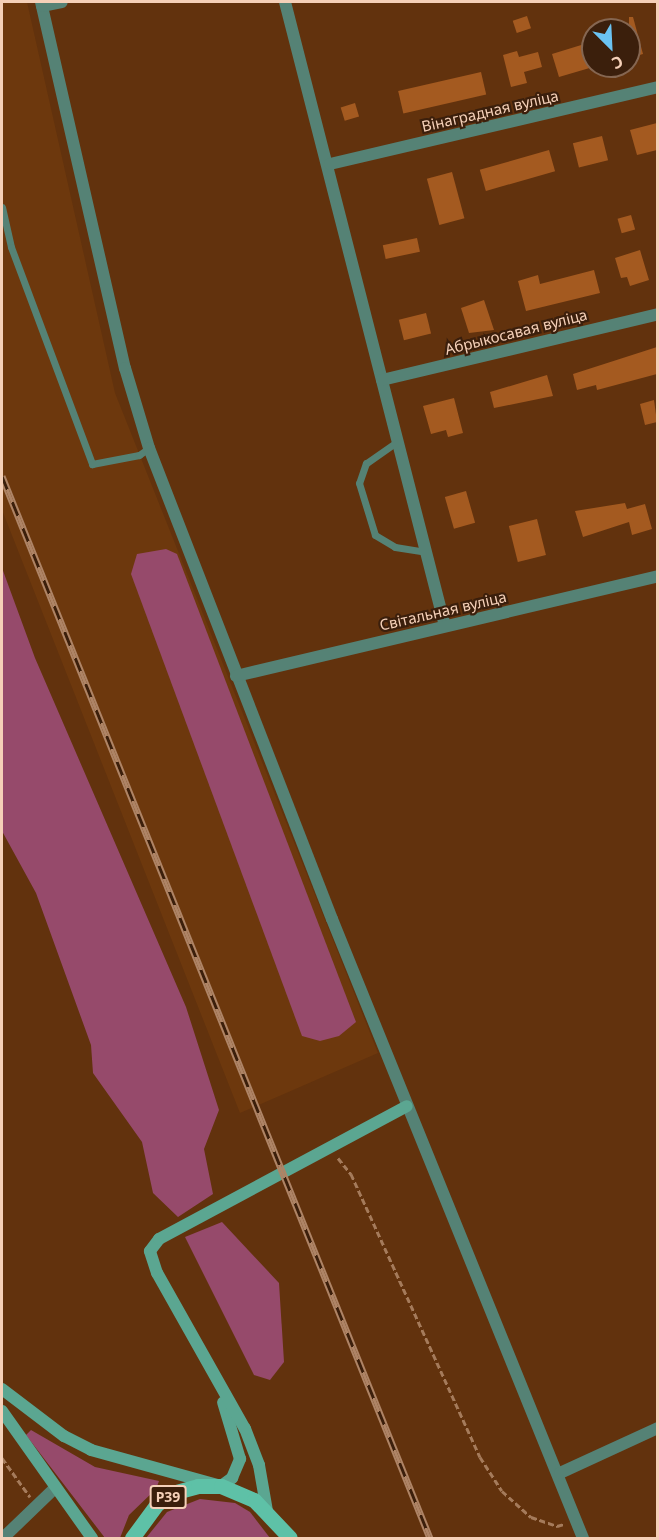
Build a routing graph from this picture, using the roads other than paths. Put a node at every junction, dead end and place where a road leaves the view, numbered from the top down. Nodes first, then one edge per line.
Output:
1 (62, 2) edge
2 (285, 2) edge
3 (42, 4) edge
4 (657, 87) edge
5 (330, 164) junction
6 (2, 207) edge
7 (657, 314) edge
8 (382, 380) junction
9 (398, 441) junction
10 (149, 448) junction
11 (426, 552) junction
12 (657, 576) edge
13 (445, 626) junction
14 (236, 676) junction
15 (407, 1106) junction
16 (219, 1386) junction
17 (2, 1389) edge
18 (2, 1411) edge
19 (657, 1428) edge
20 (560, 1473) junction
21 (221, 1486) junction
22 (54, 1489) junction
23 (267, 1511) junction
24 (280, 1532) edge
25 (3, 1539) edge
26 (92, 1539) edge
27 (132, 1539) edge
28 (290, 1539) edge
29 (583, 1539) edge

1 - 3 street
2 - 5 street
3 - 10 street
4 - 5 street, Вінаградная вуліца
5 - 8 street
6 - 10 lane
7 - 8 street, Абрыкосавая вуліца
8 - 9 street
9 - 11 street
9 - 11 lane
10 - 14 street
11 - 13 street
12 - 13 street, Світальная вуліца
13 - 14 street, Світальная вуліца
14 - 15 street
15 - 16 street
15 - 20 street
16 - 21 street
16 - 23 street
17 - 21 street
18 - 22 street
19 - 20 street
20 - 29 street
21 - 23 main road, Р39
21 - 27 main road, Р39
22 - 25 street
22 - 26 street
23 - 24 main road, Р39
24 - 28 main road, Р39

